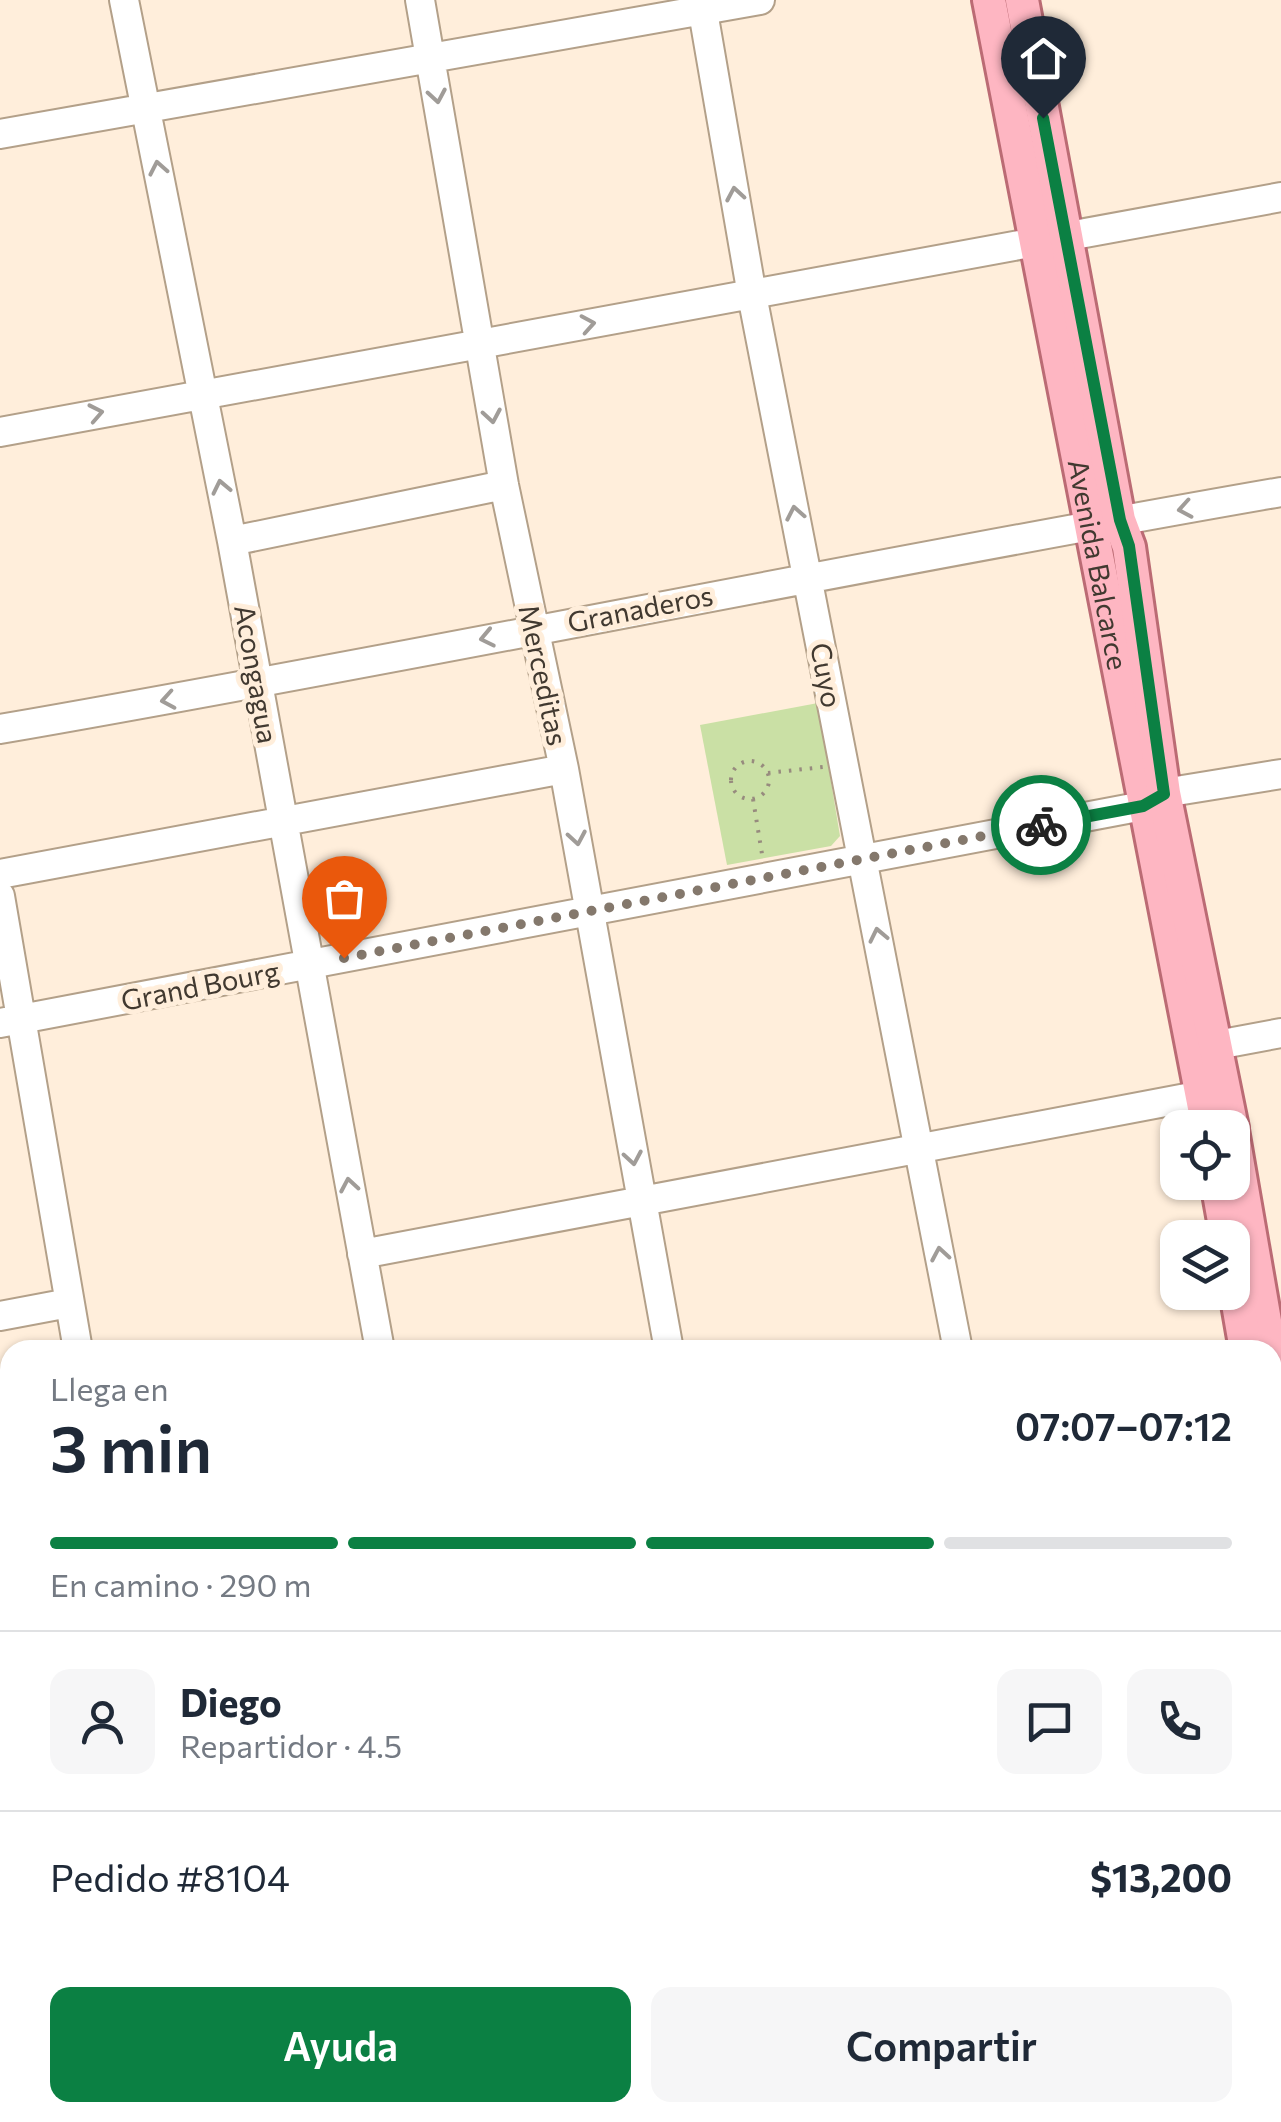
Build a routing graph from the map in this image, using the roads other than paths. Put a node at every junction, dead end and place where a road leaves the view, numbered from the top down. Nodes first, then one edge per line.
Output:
1 (124, 0) edge
2 (420, 0) edge
3 (760, 0) edge
4 (989, 0) edge
5 (1022, 0) edge
6 (702, 5) edge
7 (430, 55) junction
8 (146, 107) junction
9 (0, 134) edge
10 (1281, 197) edge
11 (1049, 237) junction
12 (752, 295) junction
13 (480, 342) junction
14 (201, 393) junction
15 (0, 432) edge
16 (504, 485) junction
17 (1281, 492) edge
18 (1104, 522) junction
19 (232, 541) junction
20 (808, 577) junction
21 (534, 628) junction
22 (259, 684) junction
23 (0, 729) edge
24 (564, 769) junction
25 (1281, 774) edge
26 (1153, 800) junction
27 (283, 822) junction
28 (862, 858) junction
29 (0, 874) edge
30 (0, 896) edge
31 (590, 910) junction
32 (309, 964) junction
33 (11, 1021) edge
34 (1281, 1033) edge
35 (1217, 1045) junction
36 (1214, 1089) junction
37 (1211, 1110) edge
38 (1223, 1110) edge
39 (922, 1150) junction
40 (1241, 1200) edge
41 (641, 1202) junction
42 (362, 1254) junction
43 (69, 1303) junction
44 (0, 1316) edge
45 (1258, 1325) edge
46 (76, 1340) edge
47 (378, 1340) edge
48 (666, 1340) edge
49 (956, 1340) edge

1 - 8 street, Acongagua
2 - 7 street, Merceditas
3 - 6 street
4 - 11 main road, Avenida Balcarce
5 - 11 main road, Avenida Balcarce
6 - 7 street
12 -> 6 street, Cuyo
7 - 8 street
7 -> 13 street, Merceditas
8 - 9 street
14 -> 8 street, Acongagua
10 - 11 street
11 - 12 street
11 - 18 main road, Avenida Balcarce
13 -> 12 street
20 -> 12 street, Cuyo
13 - 14 street
13 -> 16 street, Merceditas
15 -> 14 street
19 -> 14 street, Acongagua
16 - 19 street
16 - 21 street, Merceditas
17 -> 18 street, Granaderos
18 - 20 street, Granaderos
18 - 26 main road, Avenida Balcarce
19 - 22 street, Acongagua
20 - 21 street, Granaderos
20 - 28 street, Cuyo
21 -> 22 street, Granaderos
21 - 24 street, Merceditas
22 -> 23 street, Granaderos
22 - 27 street, Acongagua
24 - 27 street
24 -> 31 street, Merceditas
25 - 26 street, Grand Bourg
26 - 28 street, Grand Bourg
26 - 35 main road, Avenida Balcarce
26 - 36 main road, Avenida Balcarce
27 - 29 street
27 - 32 street, Acongagua
28 - 31 street, Grand Bourg
39 -> 28 street, Cuyo
30 - 33 street
31 - 32 street, Grand Bourg
31 -> 41 street, Merceditas
32 - 33 street, Grand Bourg
42 -> 32 street, Acongagua
33 - 43 street
34 - 35 street
35 - 36 main road, Avenida Balcarce
36 - 37 main road, Avenida Balcarce
36 - 38 main road, Avenida Balcarce
36 - 39 street
39 - 41 street
49 -> 39 street, Cuyo
40 - 45 main road, Avenida Balcarce
41 - 42 street
41 - 48 street, Merceditas
42 - 47 street, Acongagua
43 - 44 street
43 - 46 street

